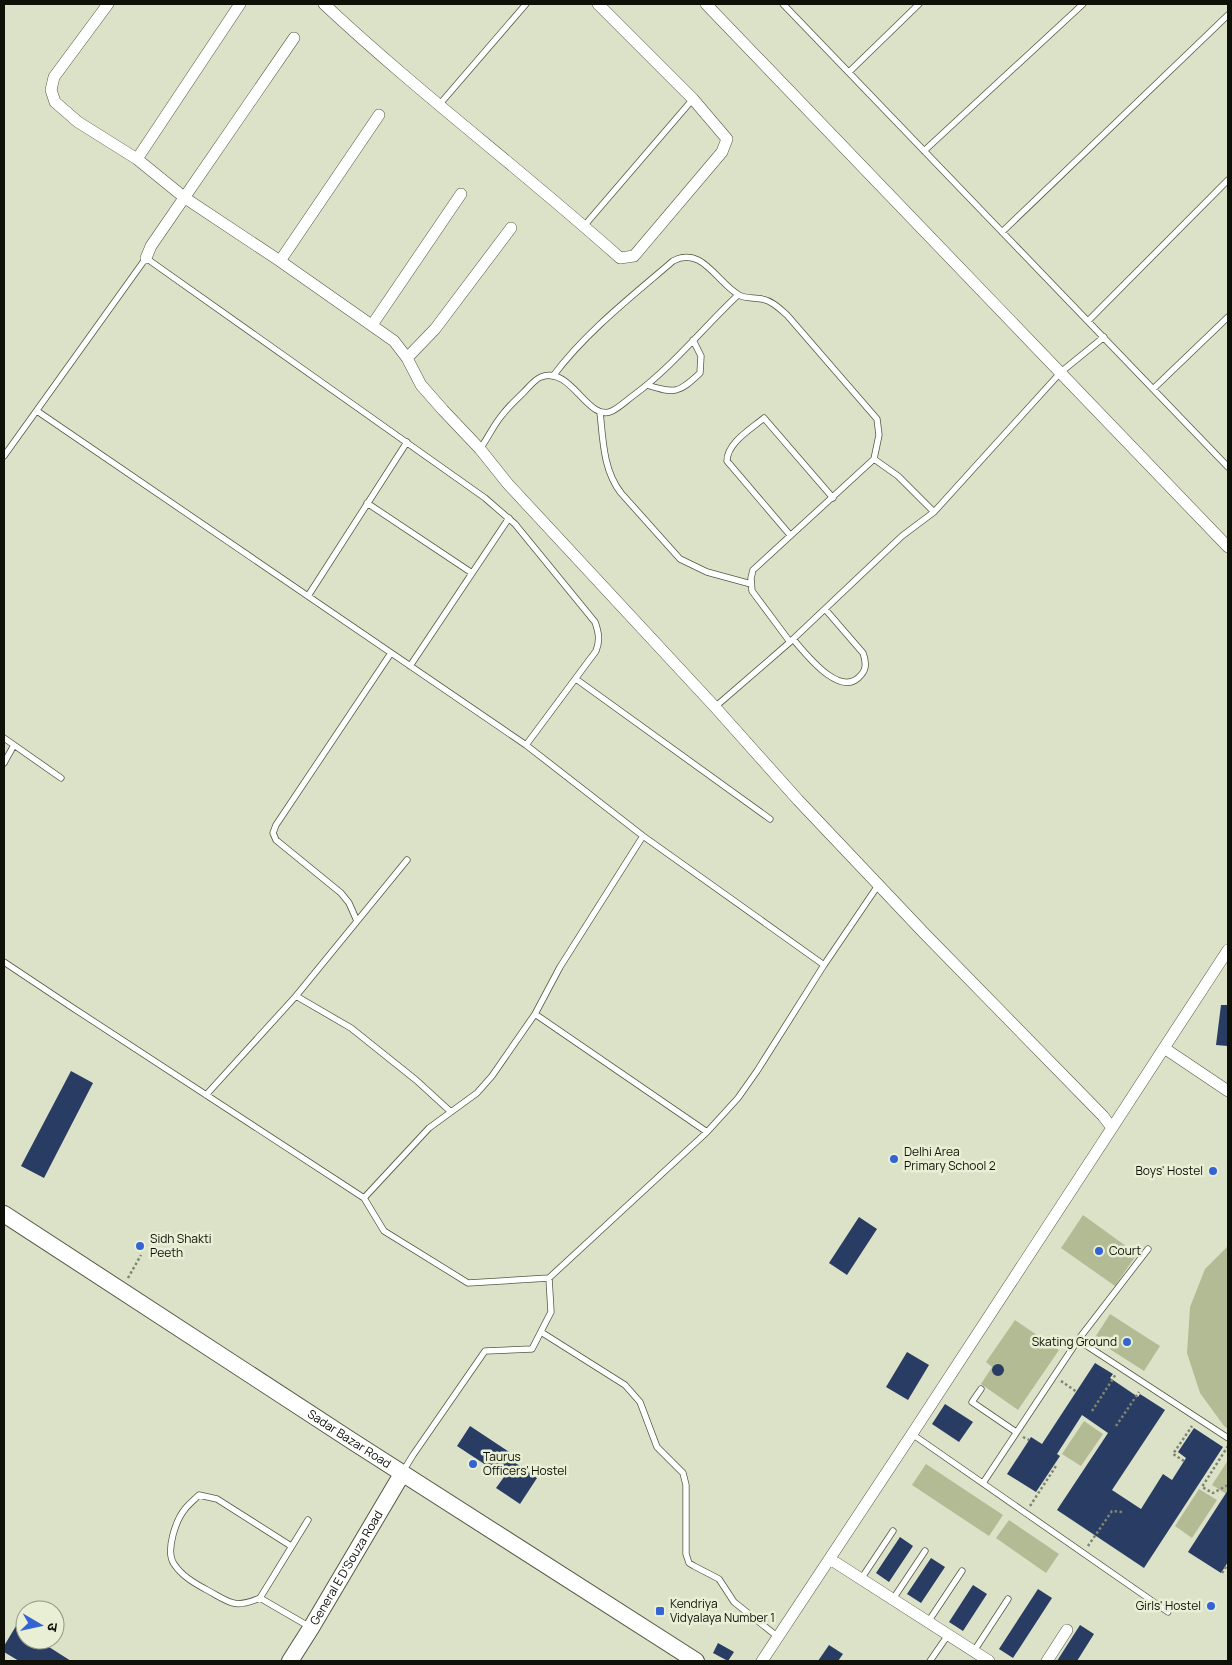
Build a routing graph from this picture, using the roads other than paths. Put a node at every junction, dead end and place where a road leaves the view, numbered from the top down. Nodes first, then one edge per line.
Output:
1 (108, 4) edge
2 (240, 4) edge
3 (324, 4) edge
4 (526, 4) edge
5 (598, 4) edge
6 (706, 4) edge
7 (782, 4) edge
8 (919, 4) edge
9 (1083, 4) edge
10 (1228, 15) edge
11 (294, 38) dead end
12 (848, 72) junction
13 (694, 99) junction
14 (439, 105) junction
15 (379, 114) dead end
16 (924, 150) junction
17 (136, 159) junction
18 (1228, 180) edge
19 (461, 194) dead end
20 (185, 198) junction
21 (584, 226) junction
22 (511, 228) dead end
23 (1002, 232) junction
24 (146, 258) junction
25 (280, 261) junction
26 (738, 295) junction
27 (1228, 317) edge
28 (1088, 322) junction
29 (372, 325) junction
30 (1104, 338) junction
31 (693, 340) junction
32 (406, 358) junction
33 (1061, 372) junction
34 (553, 376) junction
35 (647, 385) junction
36 (1153, 389) junction
37 (38, 411) junction
38 (600, 412) junction
39 (407, 442) junction
40 (480, 449) junction
41 (4, 456) edge
42 (874, 459) junction
43 (1228, 467) edge
44 (833, 498) junction
45 (367, 503) junction
46 (934, 512) junction
47 (509, 518) junction
48 (790, 535) junction
49 (1228, 547) edge
50 (472, 573) junction
51 (751, 584) junction
52 (308, 596) junction
53 (825, 609) junction
54 (791, 641) junction
55 (391, 653) junction
56 (410, 666) junction
57 (576, 679) junction
58 (715, 707) junction
59 (4, 738) edge
60 (14, 745) junction
61 (526, 745) junction
62 (4, 763) edge
63 (61, 778) dead end
64 (770, 819) dead end
65 (643, 836) junction
66 (407, 860) dead end
67 (879, 884) junction
68 (357, 921) junction
69 (1228, 950) edge
70 (4, 962) edge
71 (824, 965) junction
72 (296, 996) junction
73 (535, 1014) junction
74 (1164, 1048) junction
75 (1228, 1091) edge
76 (206, 1095) junction
77 (451, 1112) junction
78 (1112, 1128) junction
79 (707, 1132) junction
80 (364, 1198) junction
81 (4, 1214) edge
82 (1148, 1249) dead end
83 (549, 1278) junction
84 (541, 1332) junction
85 (1078, 1340) junction
86 (981, 1389) dead end
87 (1016, 1432) junction
88 (912, 1434) junction
89 (1228, 1438) edge
90 (402, 1474) junction
91 (982, 1483) junction
92 (308, 1520) dead end
93 (893, 1531) dead end
94 (291, 1546) junction
95 (925, 1552) dead end
96 (830, 1559) junction
97 (962, 1571) dead end
98 (861, 1579) junction
99 (260, 1598) junction
100 (893, 1599) junction
101 (1008, 1599) dead end
102 (1168, 1612) dead end
103 (928, 1622) junction
104 (311, 1628) junction
105 (1067, 1630) dead end
106 (948, 1635) junction
107 (778, 1638) junction
108 (974, 1651) junction
109 (290, 1661) edge
110 (696, 1661) edge
111 (762, 1661) edge
112 (930, 1661) edge
113 (989, 1661) edge
114 (1047, 1661) edge

1 - 17 street
2 - 17 street
3 - 14 street
4 - 14 lane
5 - 13 street
6 - 33 street
7 - 12 lane
8 - 12 lane
9 - 16 lane
10 - 23 lane
11 - 20 street
12 - 16 lane
13 - 21 lane
13 - 21 street
14 - 21 street
15 - 25 street
16 - 23 lane
17 - 20 street
18 - 28 lane
19 - 29 street
20 - 24 street
20 - 25 street
22 - 32 street
23 - 28 lane
24 - 37 lane
24 - 39 lane
25 - 29 street
26 - 31 lane
26 - 34 lane
26 - 42 lane
27 - 36 lane
28 - 30 lane
29 - 32 street
30 - 33 lane
30 - 36 lane
31 - 35 lane
31 - 35 lane
32 - 40 street
33 - 46 lane
33 - 49 street
34 - 38 lane
34 - 40 lane
35 - 38 lane
36 - 43 lane
37 - 41 lane
37 - 52 lane
38 - 51 lane
39 - 45 lane
39 - 47 lane
40 - 58 street
42 - 44 lane
42 - 46 lane
44 - 48 lane
44 - 48 lane
45 - 50 lane
45 - 52 lane
46 - 53 lane
47 - 50 lane
47 - 57 lane
48 - 51 lane
50 - 56 lane
51 - 54 lane
52 - 55 lane
53 - 54 lane
53 - 54 lane
54 - 58 lane
55 - 56 lane
55 - 68 lane
56 - 61 lane
57 - 61 lane
57 - 64 lane
58 - 67 street
59 - 60 lane
60 - 62 lane
60 - 63 lane
61 - 65 lane
65 - 71 lane
65 - 73 lane
66 - 68 lane
67 - 71 lane
67 - 78 street
68 - 72 lane
69 - 74 street
70 - 76 lane
71 - 79 lane
72 - 76 lane
72 - 77 lane
73 - 77 lane
73 - 79 lane
74 - 75 street
74 - 78 street
76 - 80 lane
77 - 80 lane
78 - 88 street
79 - 83 lane
80 - 83 lane
81 - 90 street, Sadar Bazar Road
82 - 85 lane
83 - 84 lane
84 - 90 lane
84 - 107 lane
85 - 87 lane
85 - 89 lane
86 - 87 lane
87 - 91 lane
88 - 91 lane
88 - 96 street
90 - 104 street, General E D'Souza Road
90 - 110 street, Sadar Bazar Road
91 - 102 lane
92 - 94 lane
93 - 98 lane
94 - 99 lane
94 - 99 lane
95 - 100 lane
96 - 98 street
96 - 107 street
97 - 103 lane
98 - 100 street
99 - 104 lane
100 - 103 street
101 - 108 lane
103 - 106 street
104 - 109 street, General E D'Souza Road
105 - 114 street
106 - 108 street
106 - 112 lane
107 - 111 street
108 - 113 street

